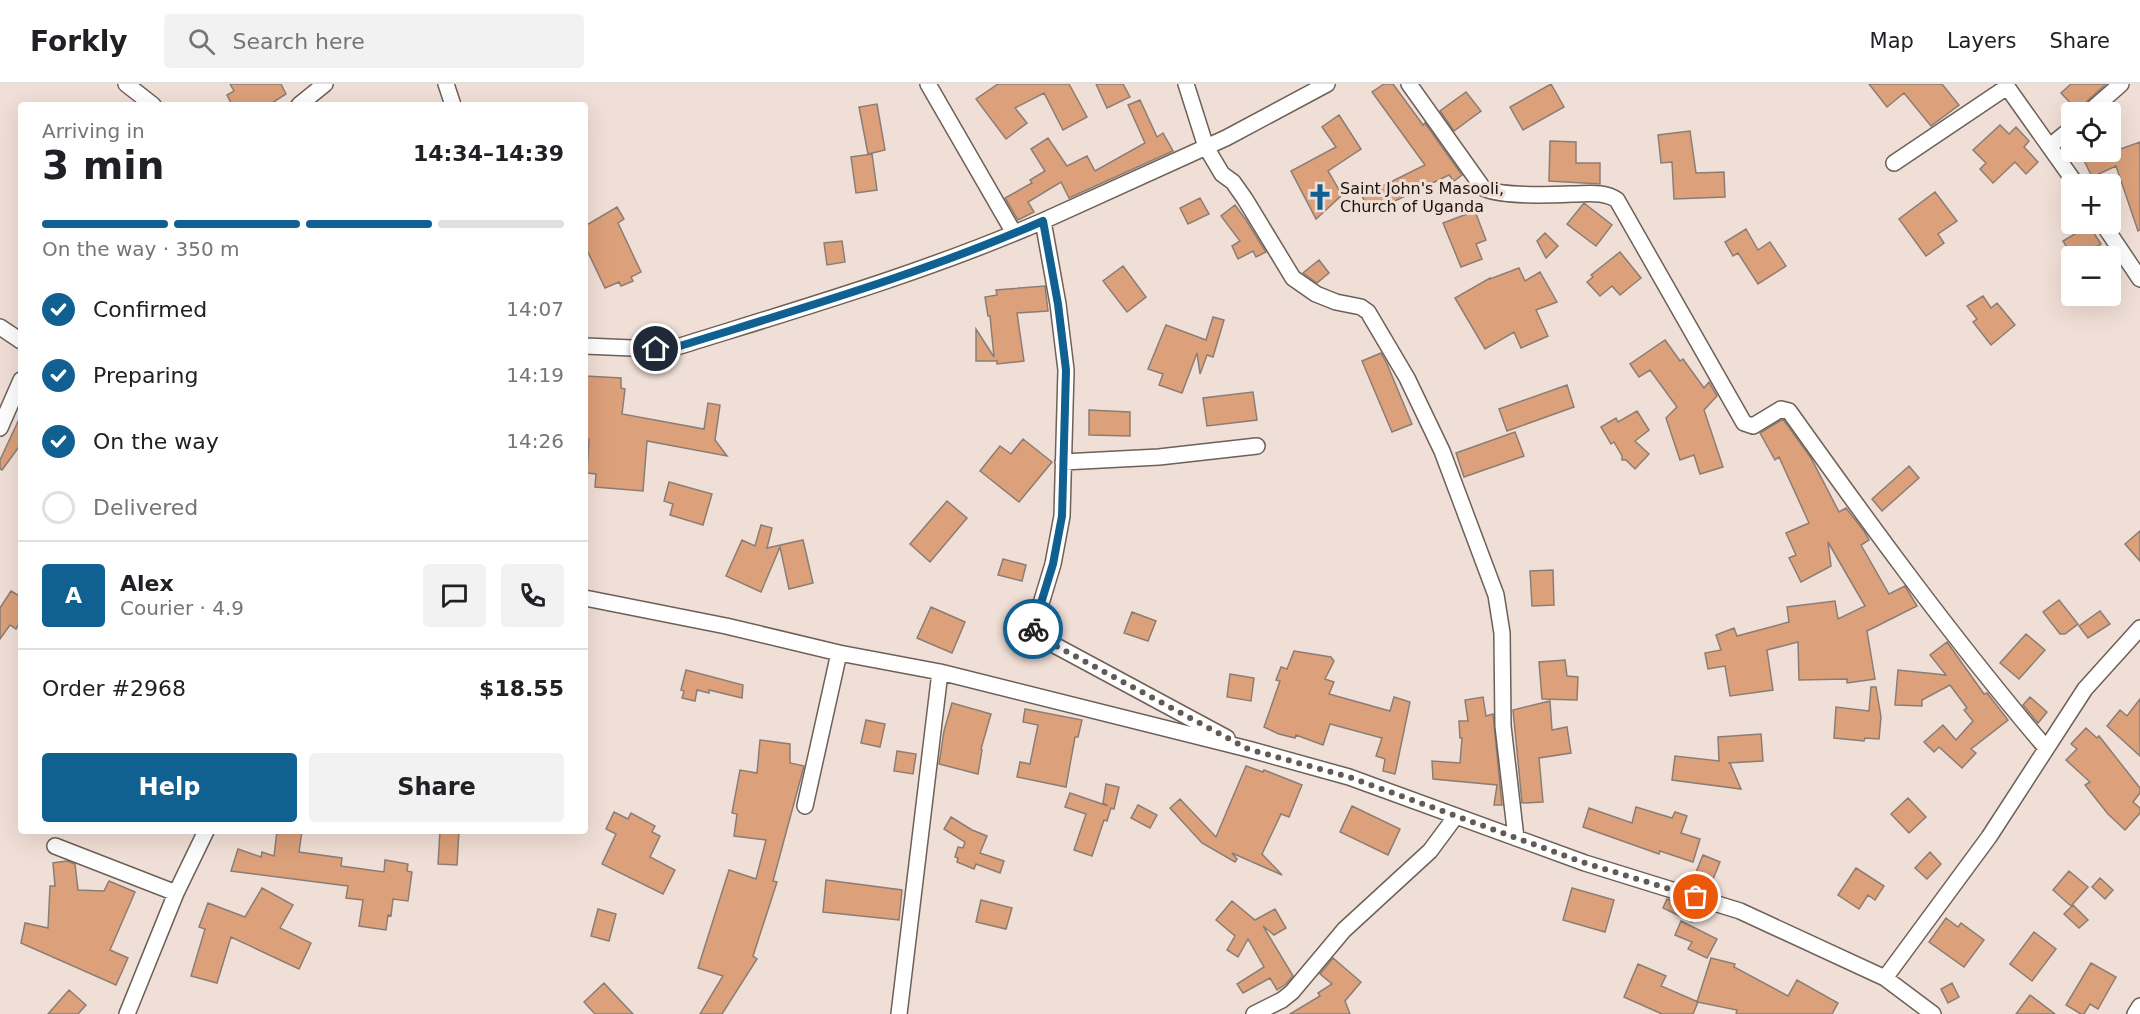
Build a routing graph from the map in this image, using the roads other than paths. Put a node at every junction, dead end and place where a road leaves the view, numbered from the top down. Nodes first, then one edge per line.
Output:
1 (126, 84) edge
2 (324, 84) edge
3 (446, 84) edge
4 (928, 84) edge
5 (1186, 84) edge
6 (1327, 84) edge
7 (1409, 84) edge
8 (2121, 84) edge
9 (2006, 86) edge
10 (149, 102) edge
11 (303, 102) edge
12 (452, 102) edge
13 (2100, 102) edge
14 (2061, 137) edge
15 (2050, 146) junction
16 (1206, 147) junction
17 (1894, 163) dead end
18 (2069, 174) edge
19 (1043, 221) junction
20 (1014, 233) junction
21 (2110, 234) edge
22 (2140, 279) edge
23 (0, 327) edge
24 (18, 339) edge
25 (588, 346) edge
26 (18, 388) edge
27 (0, 428) edge
28 (1257, 446) dead end
29 (1063, 462) junction
30 (588, 599) edge
31 (2140, 628) edge
32 (839, 653) junction
33 (940, 672) junction
34 (2046, 748) junction
35 (1248, 749) junction
36 (805, 806) dead end
37 (1456, 816) junction
38 (205, 834) edge
39 (1516, 838) junction
40 (55, 846) dead end
41 (176, 893) junction
42 (1885, 978) junction
43 (2140, 1006) edge
44 (127, 1014) edge
45 (899, 1014) edge
46 (1254, 1014) edge
47 (1933, 1014) edge
48 (2135, 1014) edge

1 - 10 street
2 - 11 street
3 - 12 street
4 - 20 street
5 - 16 street
6 - 16 street
7 - 34 street
8 - 13 street
9 - 15 street
9 - 17 street
14 - 15 street
15 - 18 street
16 - 19 street
16 - 39 street
19 - 20 street
19 - 29 street
20 - 25 street
21 - 22 street
23 - 24 street
26 - 27 street
28 - 29 street
29 - 35 street
30 - 32 street
31 - 34 street
32 - 33 street
32 - 36 street
33 - 35 street
33 - 45 street
34 - 42 street
35 - 37 street
37 - 39 street
37 - 46 street
38 - 41 street
39 - 42 street
40 - 41 street
41 - 44 street
42 - 47 street
43 - 48 street

